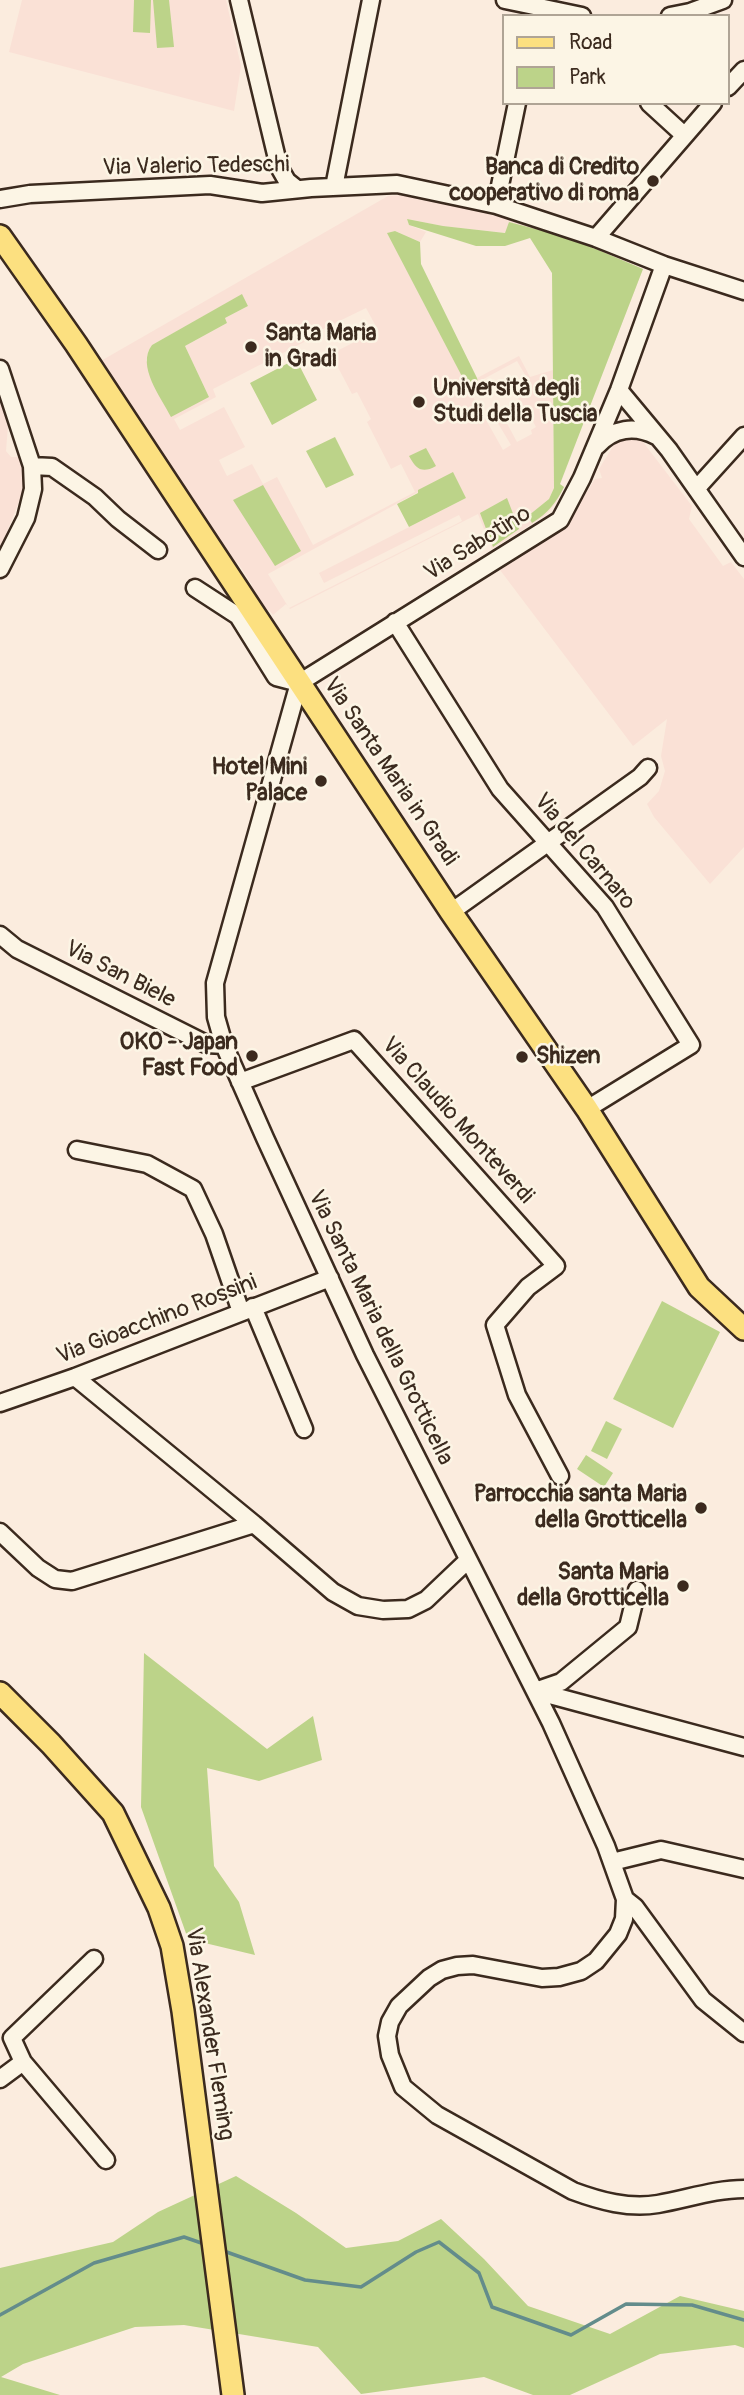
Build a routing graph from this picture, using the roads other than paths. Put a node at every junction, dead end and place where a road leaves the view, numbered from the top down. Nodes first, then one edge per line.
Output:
1 (239, 0) edge
2 (370, 0) edge
3 (505, 0) edge
4 (723, 0) edge
5 (536, 7) edge
6 (572, 14) edge
7 (680, 14) edge
8 (744, 70) edge
9 (730, 85) edge
10 (517, 105) edge
11 (651, 105) edge
12 (711, 105) edge
13 (684, 135) junction
14 (334, 187) junction
15 (297, 189) junction
16 (0, 199) edge
17 (496, 205) junction
18 (0, 236) edge
19 (596, 238) junction
20 (664, 265) junction
21 (744, 291) edge
22 (0, 369) edge
23 (619, 390) junction
24 (744, 436) edge
25 (660, 439) junction
26 (593, 450) junction
27 (33, 466) junction
28 (696, 488) junction
29 (158, 550) dead end
30 (744, 557) edge
31 (0, 569) edge
32 (195, 588) dead end
33 (395, 622) junction
34 (299, 683) junction
35 (648, 768) dead end
36 (548, 841) junction
37 (451, 912) junction
38 (3, 945) edge
39 (224, 1045) junction
40 (240, 1082) junction
41 (587, 1109) junction
42 (77, 1150) dead end
43 (330, 1278) junction
44 (247, 1310) junction
45 (744, 1329) edge
46 (107, 1364) junction
47 (76, 1385) junction
48 (104, 1402) junction
49 (0, 1403) edge
50 (304, 1429) dead end
51 (560, 1476) dead end
52 (254, 1524) junction
53 (0, 1532) edge
54 (467, 1561) junction
55 (637, 1590) dead end
56 (535, 1691) junction
57 (0, 1693) edge
58 (744, 1747) edge
59 (612, 1862) junction
60 (744, 1869) edge
61 (625, 1899) junction
62 (94, 1959) dead end
63 (744, 2033) edge
64 (23, 2062) junction
65 (0, 2078) edge
66 (106, 2160) dead end
67 (744, 2189) edge
68 (233, 2395) edge

1 - 15 street
2 - 14 street
3 - 5 street
4 - 7 street
5 - 6 street
8 - 9 street
10 - 17 street
11 - 13 street
12 - 13 street
13 - 19 street
14 - 15 street, Via Valerio Tedeschi
14 - 17 street, Via Valerio Tedeschi
15 - 16 street, Via Valerio Tedeschi
17 - 19 street, Via Valerio Tedeschi
18 - 34 main road, Via Santa Maria in Gradi
19 - 20 street, Via Valerio Tedeschi
20 - 21 street, Via Valerio Tedeschi
20 - 23 street, Via Sabotino
22 - 27 street
23 - 25 street
23 - 26 street, Via Sabotino
24 - 28 street
25 - 26 street
25 - 28 street
26 - 33 street, Via Sabotino
27 - 29 street
27 - 31 street
28 - 30 street
32 - 34 street
33 - 34 street, Via Sabotino
33 - 36 street, Via del Carnaro
34 - 37 main road, Via Santa Maria in Gradi
34 - 39 street, Via Santa Maria della Grotticella
35 - 36 street
36 - 37 street
36 - 41 street, Via del Carnaro
37 - 41 main road, Via Santa Maria in Gradi
38 - 39 street, Via San Biele
39 - 40 street, Via Santa Maria della Grotticella
40 - 43 street, Via Santa Maria della Grotticella
40 - 51 street, Via Claudio Monteverdi
41 - 45 main road, Via Santa Maria in Gradi
42 - 44 street
43 - 44 street, Via Gioacchino Rossini
43 - 54 street, Via Santa Maria della Grotticella
44 - 46 street, Via Gioacchino Rossini
44 - 50 street
46 - 47 street, Via Gioacchino Rossini
46 - 48 street
47 - 48 street
47 - 49 street, Via Gioacchino Rossini
48 - 52 street
52 - 53 street
52 - 54 street
54 - 56 street, Via Santa Maria della Grotticella
55 - 56 street
56 - 58 street
56 - 59 street, Via Santa Maria della Grotticella
57 - 68 main road, Via Alexander Fleming
59 - 60 street
59 - 61 street, Via Santa Maria della Grotticella
61 - 63 street
61 - 67 street
62 - 64 street
64 - 65 street
64 - 66 street

